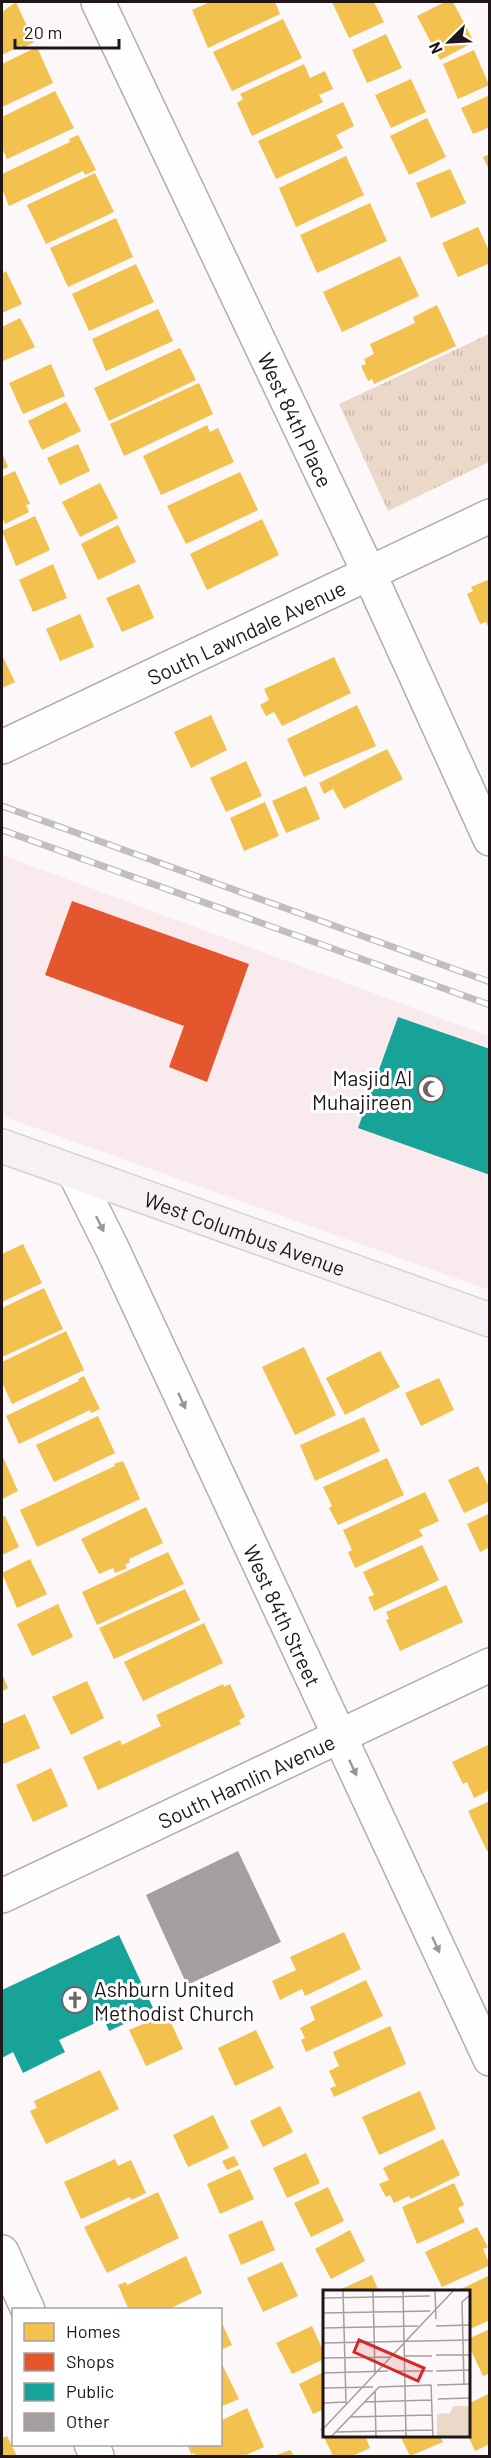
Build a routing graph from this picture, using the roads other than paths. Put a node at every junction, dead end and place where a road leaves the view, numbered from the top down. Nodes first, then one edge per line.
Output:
1 (98, 2) edge
2 (489, 516) edge
3 (369, 573) junction
4 (2, 747) edge
5 (489, 839) edge
6 (2, 1146) edge
7 (74, 1172) junction
8 (489, 1320) edge
9 (489, 1665) edge
10 (338, 1737) junction
11 (2, 1896) edge
12 (489, 2059) edge
13 (2, 2252) edge
14 (27, 2308) edge

1 - 3 street, West 84th Place
2 - 3 street, South Lawndale Avenue
3 - 4 street, South Lawndale Avenue
3 - 5 street, West 84th Place
6 - 7 main road, West Columbus Avenue
7 - 8 main road, West Columbus Avenue
7 -> 10 street, West 84th Street
9 - 10 street, South Hamlin Avenue
10 - 11 street, South Hamlin Avenue
10 -> 12 street, West 84th Street
13 - 14 street

